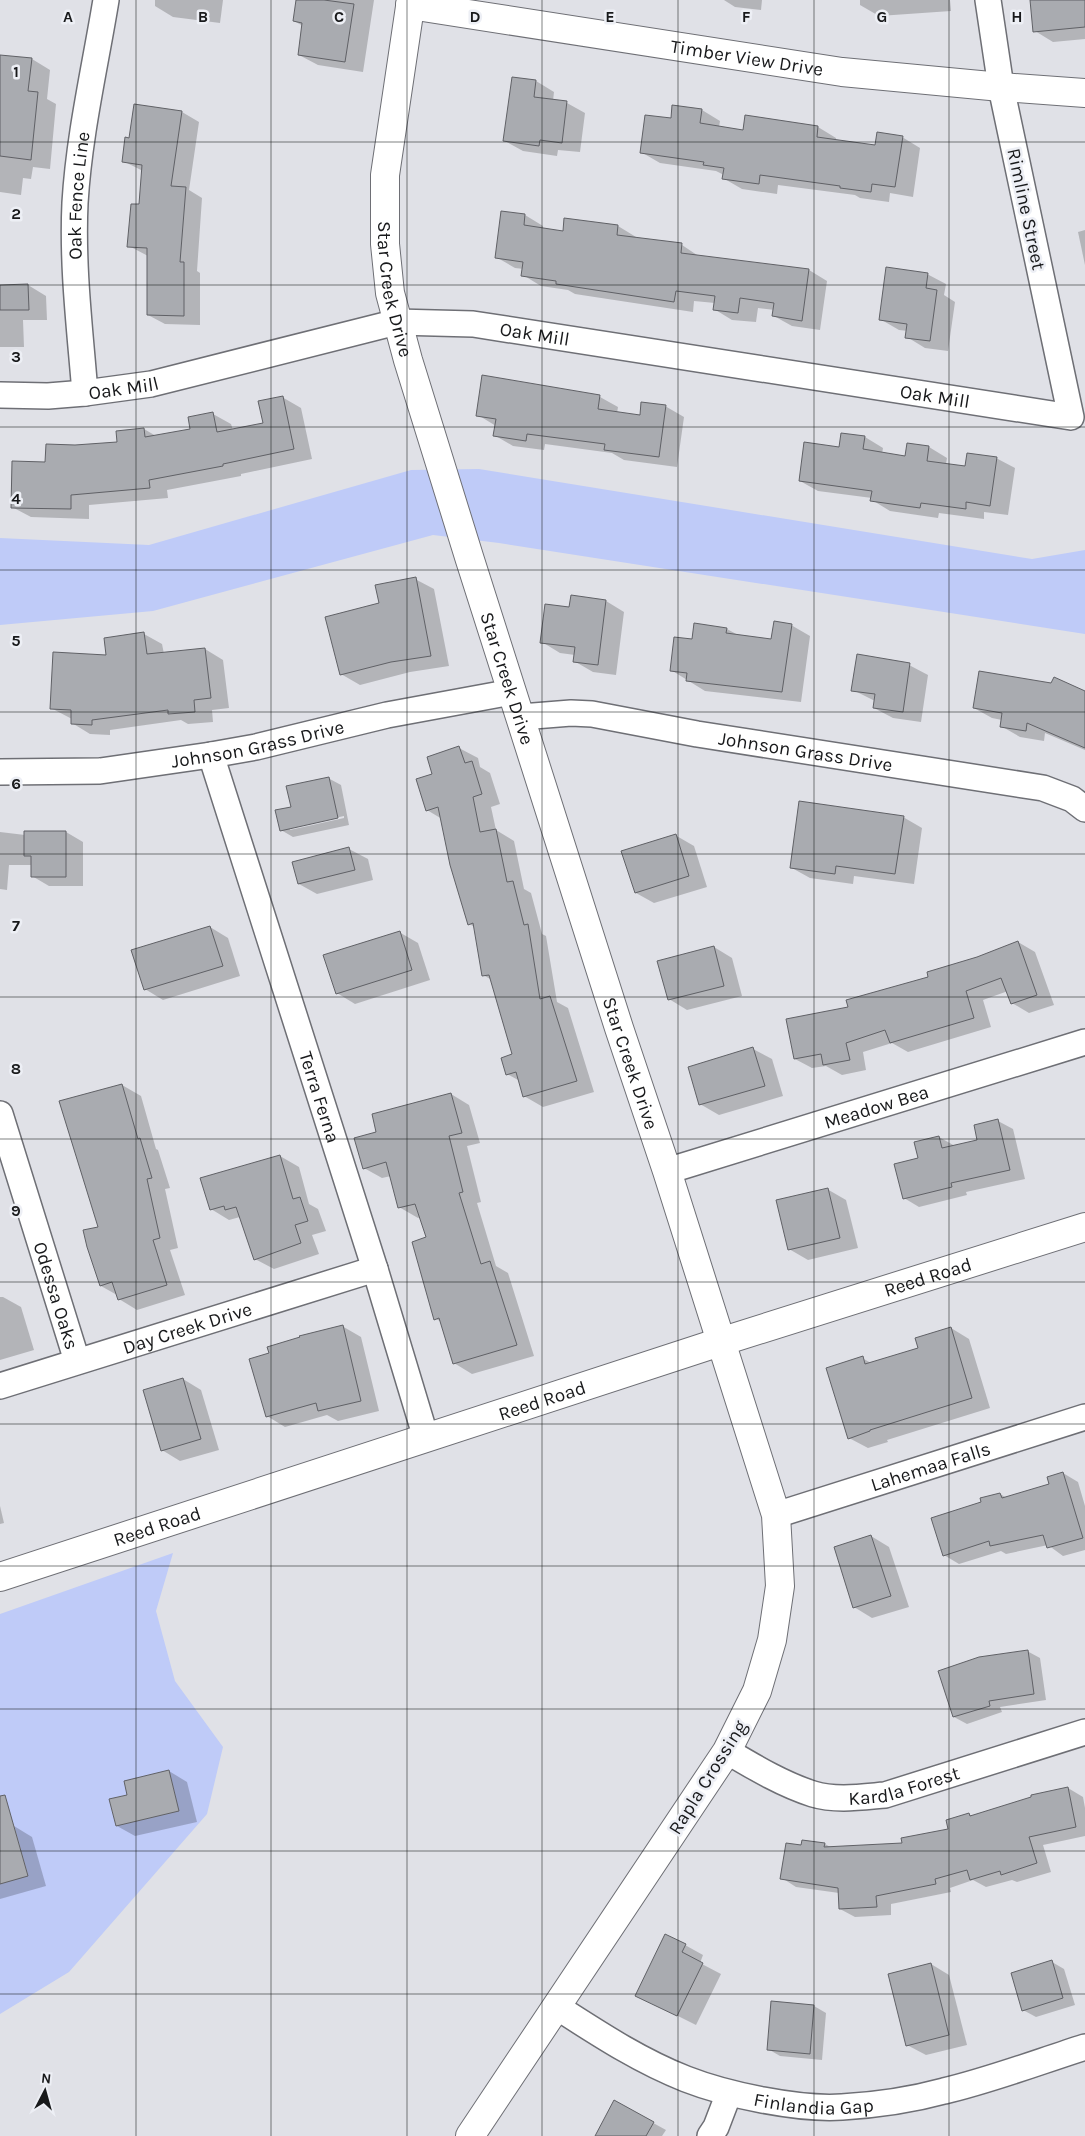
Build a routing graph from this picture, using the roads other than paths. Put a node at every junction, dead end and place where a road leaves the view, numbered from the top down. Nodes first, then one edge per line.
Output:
1 (106, 0) edge
2 (988, 0) edge
3 (411, 3) edge
4 (1001, 88) junction
5 (1085, 93) edge
6 (397, 322) junction
7 (85, 393) junction
8 (0, 396) edge
9 (1071, 417) joint
10 (512, 692) junction
11 (520, 718) junction
12 (211, 755) junction
13 (0, 772) edge
14 (1085, 808) edge
15 (1085, 1042) edge
16 (0, 1114) edge
17 (667, 1171) junction
18 (1085, 1228) edge
19 (375, 1269) junction
20 (720, 1342) junction
21 (77, 1361) junction
22 (0, 1386) edge
23 (1085, 1417) edge
24 (426, 1438) junction
25 (776, 1515) junction
26 (0, 1577) edge
27 (1085, 1732) edge
28 (727, 1751) junction
29 (557, 2007) junction
30 (1085, 2047) edge
31 (729, 2093) junction
32 (470, 2136) edge
33 (710, 2136) edge

1 - 7 street, Oak Fence Line
2 - 4 street, Rimline Street
3 - 4 street, Timber View Drive
3 - 6 street, Star Creek Drive
4 - 5 street, Timber View Drive
4 - 9 street, Rimline Street
6 - 7 street, Oak Mill
6 - 9 street, Oak Mill
6 - 10 street, Star Creek Drive
7 - 8 street, Oak Mill
10 - 11 street, Star Creek Drive
10 - 12 street, Johnson Grass Drive
11 - 14 street, Johnson Grass Drive
11 - 17 street, Star Creek Drive
12 - 13 street, Johnson Grass Drive
12 - 19 street, Terra Ferna
15 - 17 street, Meadow Bea
16 - 21 street, Odessa Oaks
17 - 20 street, Star Creek Drive
18 - 20 street, Reed Road
19 - 21 street, Day Creek Drive
19 - 24 street, Terra Ferna
20 - 24 street, Reed Road
20 - 25 street, Rapla Crossing
21 - 22 street, Day Creek Drive
23 - 25 street, Lahemaa Falls
24 - 26 street, Reed Road
25 - 28 street, Rapla Crossing
27 - 28 street, Kardla Forest
28 - 29 street, Rapla Crossing
29 - 31 street, Finlandia Gap
29 - 32 street, Rapla Crossing
30 - 31 street, Finlandia Gap
31 - 33 street

